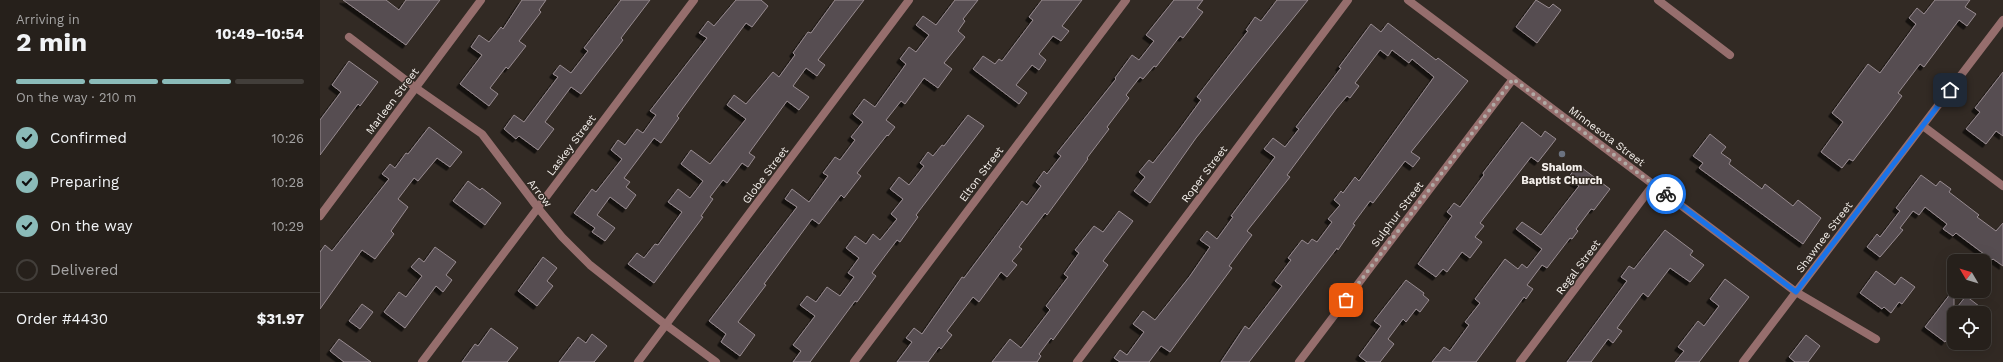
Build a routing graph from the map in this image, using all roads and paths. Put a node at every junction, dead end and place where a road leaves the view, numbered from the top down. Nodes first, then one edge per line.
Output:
1 (481, 0) edge
2 (694, 0) edge
3 (909, 0) edge
4 (1126, 0) edge
5 (1348, 0) edge
6 (1408, 0) edge
7 (1658, 0) edge
8 (2003, 20) edge
9 (349, 37) dead end
10 (1730, 55) dead end
11 (1513, 79) junction
12 (416, 88) junction
13 (1923, 126) junction
14 (1653, 185) junction
15 (2003, 186) edge
16 (538, 208) junction
17 (320, 216) edge
18 (1796, 292) junction
19 (666, 325) junction
20 (1876, 339) dead end
21 (422, 362) edge
22 (638, 362) edge
23 (716, 362) edge
24 (854, 362) edge
25 (1077, 362) edge
26 (1299, 362) edge
27 (1520, 362) edge
28 (1743, 362) edge

1 - 12 street, Marleen Street
2 - 16 street, Laskey Street
3 - 19 street, Globe Street
4 - 24 street, Elton Street
5 - 25 street, Roper Street
6 - 11 street, Minnesota Street
7 - 10 street
8 - 13 street, Shawnee Street
9 - 12 street, Arrow
11 - 14 street, Minnesota Street
11 - 26 street, Sulphur Street
12 - 16 street, Arrow
12 - 17 street, Marleen Street
13 - 15 street
13 - 18 street, Shawnee Street
14 - 18 street, Minnesota Street
14 - 27 street, Regal Street
16 - 19 street, Arrow
16 - 21 street, Laskey Street
18 - 20 street, Minnesota Street
18 - 28 street, Shawnee Street
19 - 22 street, Globe Street
19 - 23 street, Arrow

